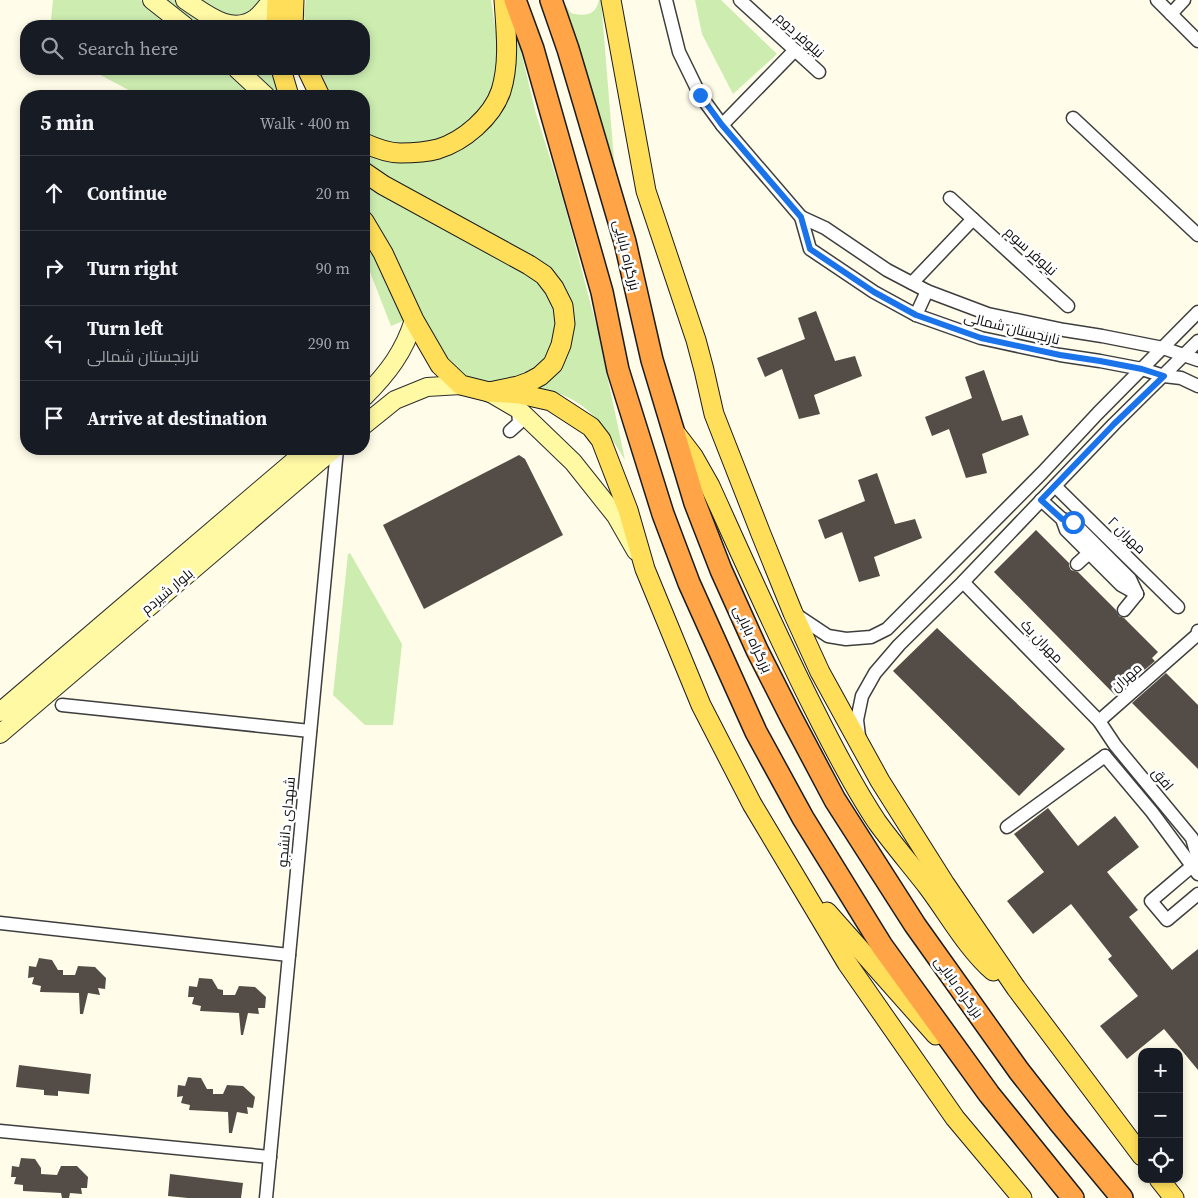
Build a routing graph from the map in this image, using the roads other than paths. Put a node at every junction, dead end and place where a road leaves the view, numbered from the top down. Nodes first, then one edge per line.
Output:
1 (152, 0) edge
2 (186, 0) edge
3 (272, 0) edge
4 (277, 0) edge
5 (294, 0) edge
6 (504, 0) edge
7 (515, 0) edge
8 (550, 0) edge
9 (612, 0) edge
10 (666, 0) edge
11 (740, 0) edge
12 (1158, 0) edge
13 (1184, 0) edge
14 (1171, 14) junction
15 (177, 20) edge
16 (216, 20) edge
17 (253, 20) edge
18 (276, 20) edge
19 (293, 20) edge
20 (1198, 40) edge
21 (795, 50) junction
22 (818, 72) dead end
23 (243, 75) edge
24 (283, 75) edge
25 (296, 75) edge
26 (310, 75) edge
27 (260, 90) edge
28 (287, 90) edge
29 (301, 90) edge
30 (317, 90) edge
31 (1073, 118) dead end
32 (722, 125) junction
33 (370, 146) edge
34 (370, 176) edge
35 (950, 198) dead end
36 (801, 217) junction
37 (973, 219) junction
38 (370, 231) edge
39 (1198, 235) edge
40 (912, 283) junction
41 (926, 291) junction
42 (1068, 306) dead end
43 (1198, 312) edge
44 (916, 315) junction
45 (412, 326) junction
46 (1198, 341) edge
47 (1163, 348) junction
48 (1184, 355) junction
49 (1198, 360) edge
50 (1142, 369) junction
51 (1164, 376) junction
52 (379, 382) junction
53 (461, 385) junction
54 (1198, 386) edge
55 (370, 391) edge
56 (489, 392) junction
57 (396, 406) junction
58 (518, 409) junction
59 (370, 421) edge
60 (510, 431) dead end
61 (674, 431) junction
62 (301, 455) edge
63 (329, 455) edge
64 (335, 455) edge
65 (1055, 486) junction
66 (1041, 500) junction
67 (991, 524) junction
68 (1005, 538) junction
69 (1095, 560) junction
70 (1077, 564) dead end
71 (645, 569) junction
72 (963, 582) junction
73 (1178, 607) dead end
74 (1124, 610) dead end
75 (792, 613) junction
76 (887, 628) junction
77 (1198, 634) edge
78 (899, 645) junction
79 (62, 705) dead end
80 (0, 712) edge
81 (1099, 721) junction
82 (310, 731) junction
83 (0, 734) edge
84 (860, 745) junction
85 (1104, 756) junction
86 (1162, 802) junction
87 (1152, 812) junction
88 (1007, 827) dead end
89 (1196, 865) edge
90 (797, 879) junction
91 (1198, 894) edge
92 (0, 923) edge
93 (289, 954) junction
94 (1016, 988) junction
95 (989, 1094) junction
96 (0, 1131) edge
97 (1138, 1151) edge
98 (270, 1157) junction
99 (1162, 1183) edge
100 (266, 1198) edge
101 (1022, 1198) edge
102 (1073, 1198) edge
103 (1122, 1198) edge
104 (1174, 1198) edge

1 - 15 main road
2 - 16 main road
3 - 17 main road
4 - 18 main road
5 - 19 main road
6 - 33 main road
7 - 95 highway
8 - 61 highway, بزرگراه بابایی
9 - 75 main road
10 - 32 street, نارنجستان شمالی
11 - 21 street, نیلوفر دوم
12 - 14 street
13 - 14 street
14 - 20 street
21 - 22 street, نیلوفر دوم
21 - 32 street
23 - 27 main road
24 - 28 main road
25 - 29 main road
26 - 30 main road
31 - 39 street
32 - 36 street, نارنجستان شمالی
34 - 56 main road
35 - 37 street, نیلوفر سوم
36 - 40 street, نارنجستان شمالی
36 - 44 street, نارنجستان شمالی
37 - 40 street
37 - 42 street, نیلوفر سوم
38 - 45 main road
40 - 41 street, نارنجستان شمالی
41 - 44 street
41 - 47 street, نارنجستان شمالی
43 - 47 street
44 - 50 street, نارنجستان شمالی
45 - 52 main road
45 - 53 main road
46 - 48 street
47 - 48 street, نارنجستان شمالی
47 - 50 street
48 - 49 street, نارنجستان شمالی
48 - 51 street
50 - 51 street, نارنجستان شمالی
50 - 67 street
51 - 54 street, نارنجستان شمالی
51 - 65 street
52 - 55 main road
52 - 57 main road
53 - 56 main road
53 - 57 main road
56 - 58 main road
56 - 71 main road
57 - 59 main road
58 - 60 street
58 - 71 main road
61 - 94 main road
61 - 103 highway, بزرگراه بابایی
62 - 80 main road, بلوار شیردم
63 - 83 main road, بلوار شیردم
64 - 82 street, شهدای دانشجو
65 - 66 street
65 - 73 street, مهران ۲
66 - 68 street
66 - 69 street
67 - 68 street
67 - 76 street
68 - 72 street
69 - 70 street
69 - 74 street
71 - 90 main road
72 - 78 street
72 - 81 street, مهران یک
75 - 76 street
75 - 84 main road
76 - 78 street
77 - 81 street, مهران
78 - 84 street
79 - 82 street
81 - 85 street
81 - 86 street, افق
82 - 93 street, شهدای دانشجو
84 - 94 main road
85 - 87 street
85 - 88 street
86 - 87 street
86 - 89 street, افق
87 - 89 street
89 - 91 street
90 - 95 main road
90 - 101 main road
92 - 93 street
93 - 98 street, شهدای دانشجو
94 - 97 main road
95 - 102 highway
96 - 98 street
98 - 100 street, شهدای دانشجو
99 - 104 main road

